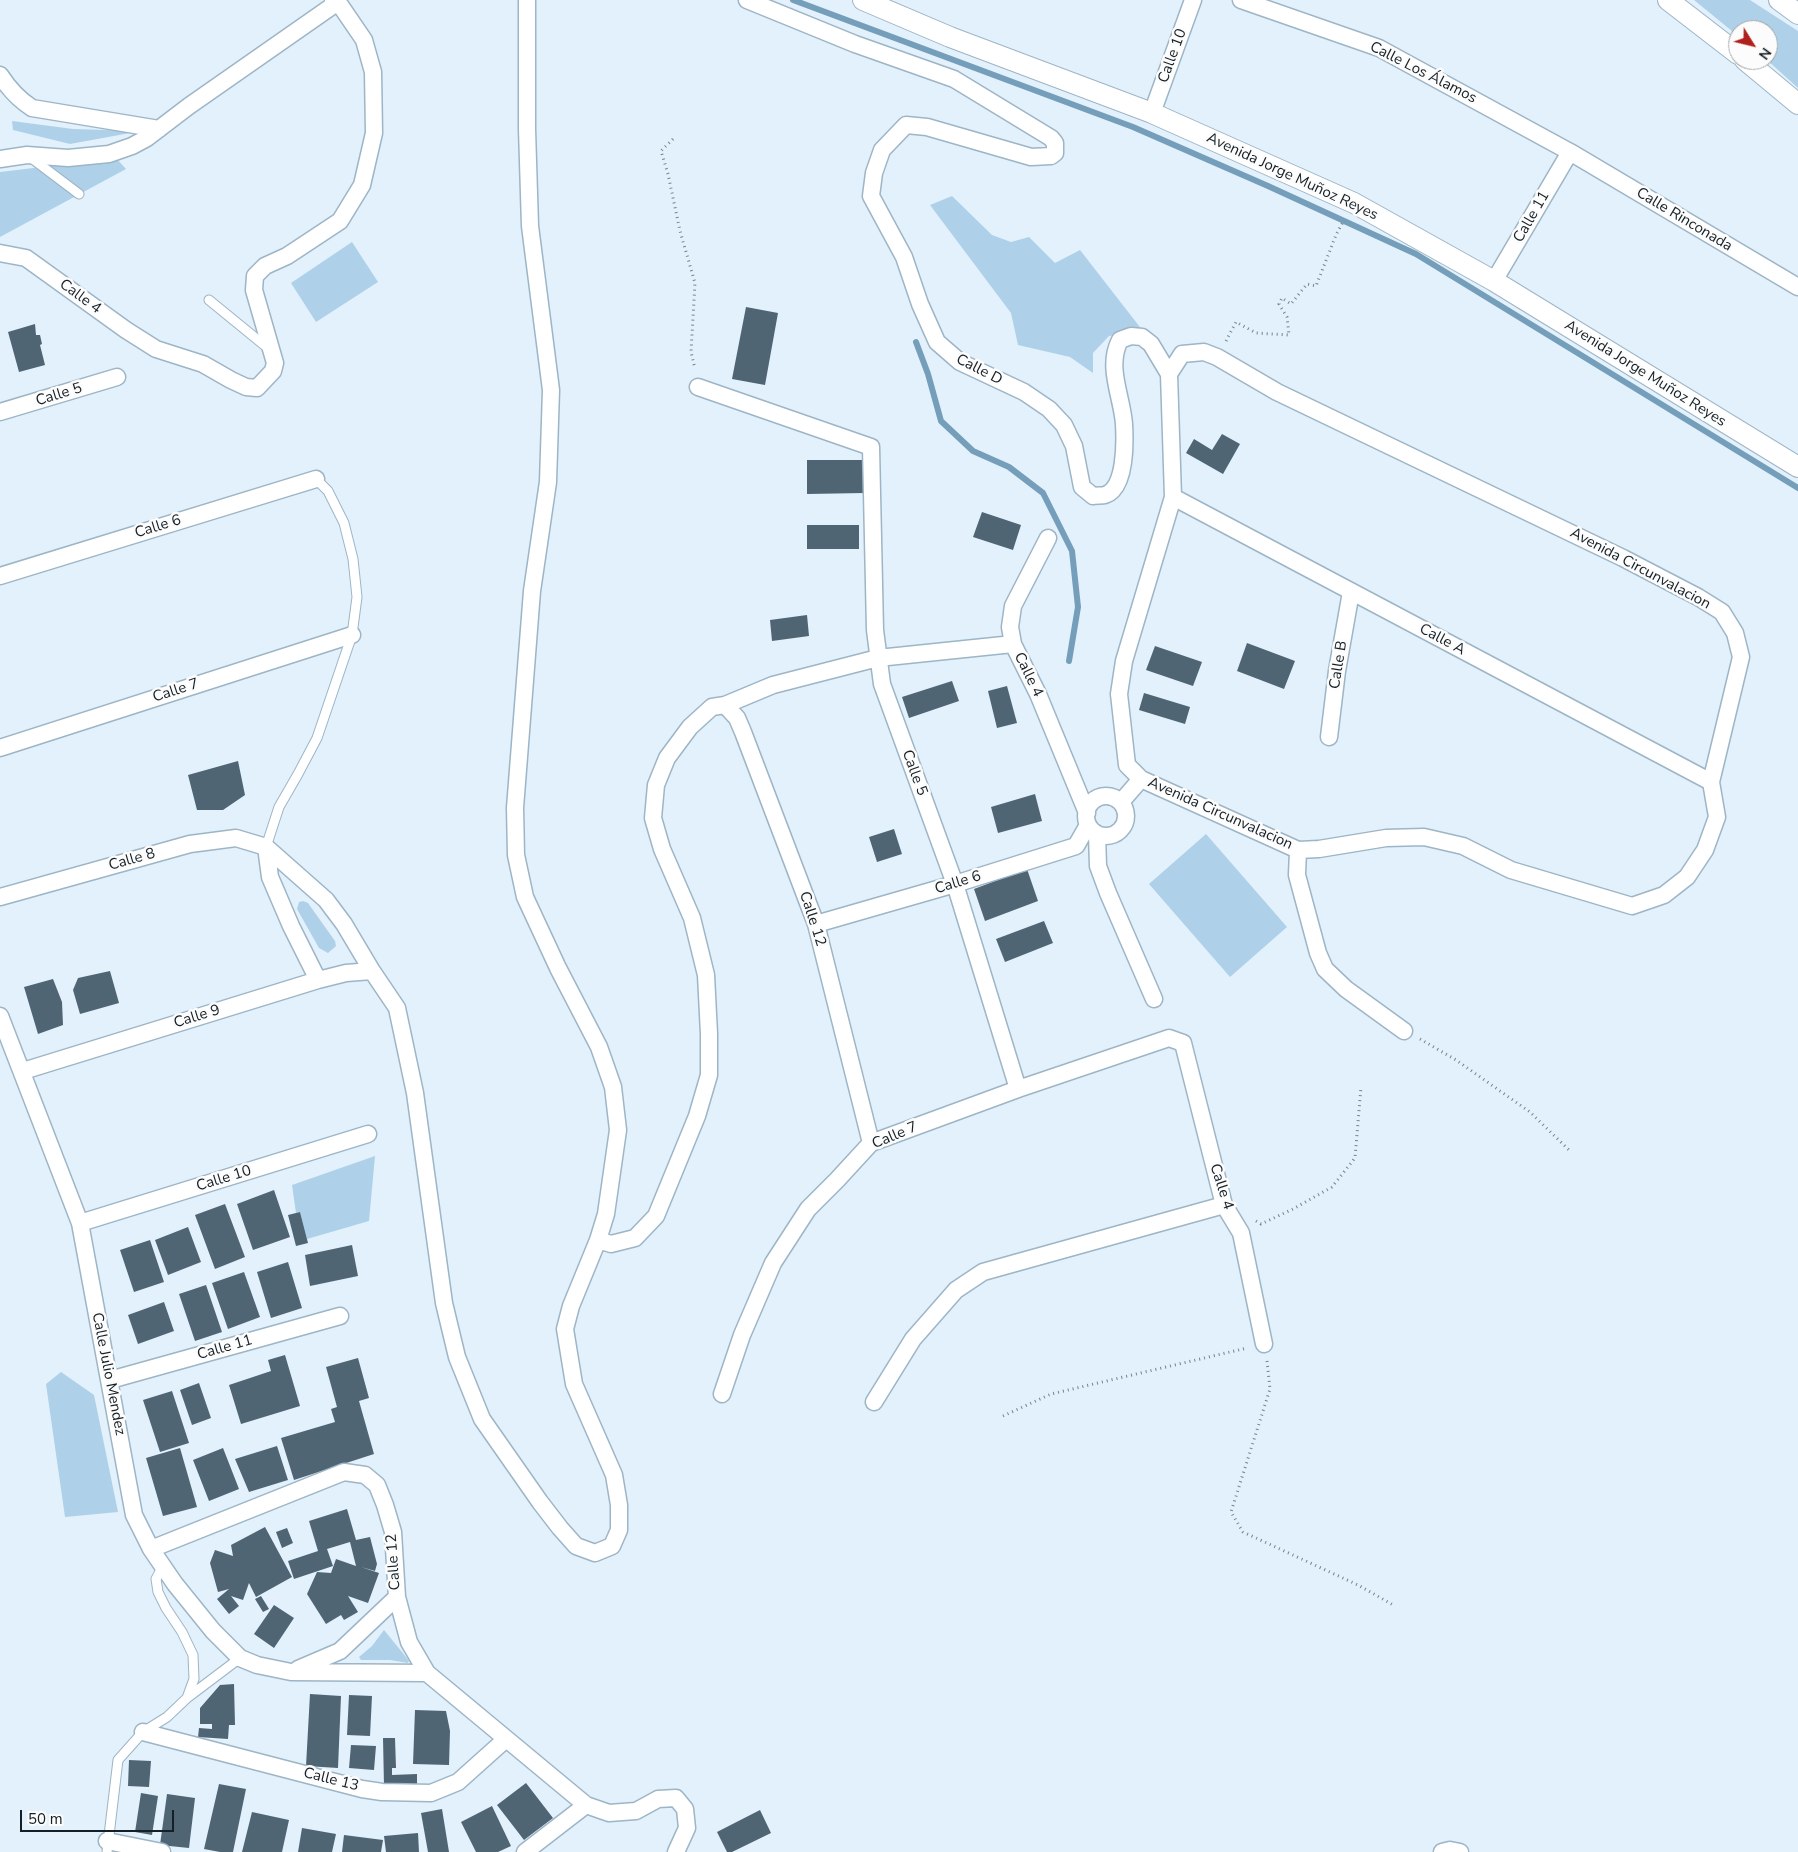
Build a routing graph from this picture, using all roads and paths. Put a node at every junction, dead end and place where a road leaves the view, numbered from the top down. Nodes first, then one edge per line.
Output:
1 (527, 0) edge
2 (747, 0) edge
3 (864, 0) edge
4 (1193, 0) edge
5 (1241, 0) edge
6 (1668, 0) edge
7 (1778, 0) edge
8 (336, 1) edge
9 (1798, 14) edge
10 (1728, 46) edge
11 (1757, 70) edge
12 (0, 75) edge
13 (1798, 104) edge
14 (1152, 113) junction
15 (159, 129) junction
16 (673, 139) dead end
17 (1570, 152) junction
18 (28, 155) junction
19 (0, 159) edge
20 (79, 194) dead end
21 (1344, 219) dead end
22 (0, 253) edge
23 (1494, 281) junction
24 (1798, 287) edge
25 (209, 300) dead end
26 (274, 353) junction
27 (1217, 357) junction
28 (1169, 374) junction
29 (117, 377) dead end
30 (698, 387) joint
31 (0, 412) edge
32 (1798, 467) edge
33 (316, 479) joint
34 (1173, 497) junction
35 (1048, 538) dead end
36 (0, 576) edge
37 (1351, 592) junction
38 (352, 635) junction
39 (1013, 644) junction
40 (878, 658) junction
41 (725, 705) junction
42 (1328, 738) dead end
43 (0, 748) edge
44 (1141, 779) junction
45 (1710, 782) junction
46 (1121, 802) junction
47 (1091, 824) junction
48 (266, 847) junction
49 (1298, 850) junction
50 (955, 884) junction
51 (0, 897) edge
52 (816, 924) junction
53 (372, 971) junction
54 (318, 980) junction
55 (1154, 999) dead end
56 (0, 1016) edge
57 (1404, 1031) joint
58 (1170, 1038) joint
59 (23, 1071) junction
60 (1362, 1087) dead end
61 (1018, 1089) junction
62 (368, 1134) dead end
63 (871, 1143) junction
64 (1570, 1150) dead end
65 (1224, 1205) junction
66 (1253, 1220) dead end
67 (80, 1223) junction
68 (598, 1240) junction
69 (340, 1316) dead end
70 (1264, 1344) junction
71 (110, 1380) junction
72 (722, 1394) dead end
73 (874, 1402) dead end
74 (1003, 1416) dead end
75 (151, 1549) junction
76 (163, 1566) junction
77 (397, 1597) junction
78 (1395, 1606) dead end
79 (240, 1658) junction
80 (291, 1672) junction
81 (427, 1673) junction
82 (186, 1698) junction
83 (143, 1732) junction
84 (506, 1739) junction
85 (586, 1805) junction
86 (107, 1846) edge
87 (162, 1852) edge
88 (525, 1852) edge
89 (676, 1852) edge
90 (1442, 1852) edge
91 (1460, 1852) edge

1 - 68 street
2 - 28 street, Calle D
3 - 14 street, Avenida Jorge Muñoz Reyes
4 - 14 street, Calle 10
5 - 17 street, Calle Los Álamos
6 - 10 street
7 - 9 street
8 - 15 street
8 - 26 street
11 - 13 street
12 - 15 street
14 - 23 street, Avenida Jorge Muñoz Reyes
15 - 18 street
16 - 30 path
17 - 23 street, Calle 11
17 - 24 street, Calle Rinconada
18 - 19 street
18 - 20 lane
21 - 27 path
22 - 26 street, Calle 4
23 - 32 street, Avenida Jorge Muñoz Reyes
25 - 26 lane
27 - 28 street, Avenida Circunvalacion
27 - 45 street, Avenida Circunvalacion
28 - 34 street, Calle D
29 - 31 street, Calle 5
30 - 40 street, Calle 5
33 - 36 street, Calle 6
33 - 38 lane
34 - 37 street, Calle A
34 - 44 street, Avenida Circunvalacion
35 - 39 street, Calle 4
37 - 42 street, Calle B
37 - 45 street, Calle A
38 - 43 street, Calle 7
38 - 48 lane
39 - 40 street
39 - 47 street, Calle 4
40 - 41 street
40 - 50 street, Calle 5
41 - 52 street, Calle 12
41 - 68 street
44 - 46 street
44 - 49 street, Avenida Circunvalacion
45 - 49 street, Avenida Circunvalacion
46 - 47 street
46 - 47 street
47 - 50 street, Calle 6
47 - 55 street, Calle 4
48 - 51 street, Calle 8
48 - 53 street
48 - 54 street
49 - 57 street
50 - 52 street, Calle 6
50 - 61 street, Calle 5
52 - 63 street, Calle 12
53 - 54 street, Calle 9
53 - 68 street
54 - 59 street, Calle 9
56 - 59 street, Calle Julio Mendez
57 - 64 path
58 - 61 street, Calle 7
58 - 65 street, Calle 4
59 - 67 street, Calle Julio Mendez
60 - 66 path
61 - 63 street, Calle 7
62 - 67 street, Calle 10
63 - 72 street, Calle 7
65 - 70 street, Calle 4
65 - 73 street
67 - 71 street, Calle Julio Mendez
69 - 71 street, Calle 11
70 - 74 path
70 - 78 path
71 - 75 street, Calle Julio Mendez
75 - 76 street, Calle Julio Mendez
75 - 77 street, Calle 12
76 - 79 street, Calle Julio Mendez
76 - 82 lane
77 - 80 street
77 - 81 street, Calle 12
79 - 80 street, Calle Julio Mendez
79 - 82 lane
80 - 81 street, Calle Julio Mendez
81 - 84 street, Calle 12
82 - 83 lane
83 - 84 street, Calle 13
83 - 86 lane
84 - 85 street, Calle 12
85 - 88 street
85 - 89 street
86 - 87 street
90 - 91 street

